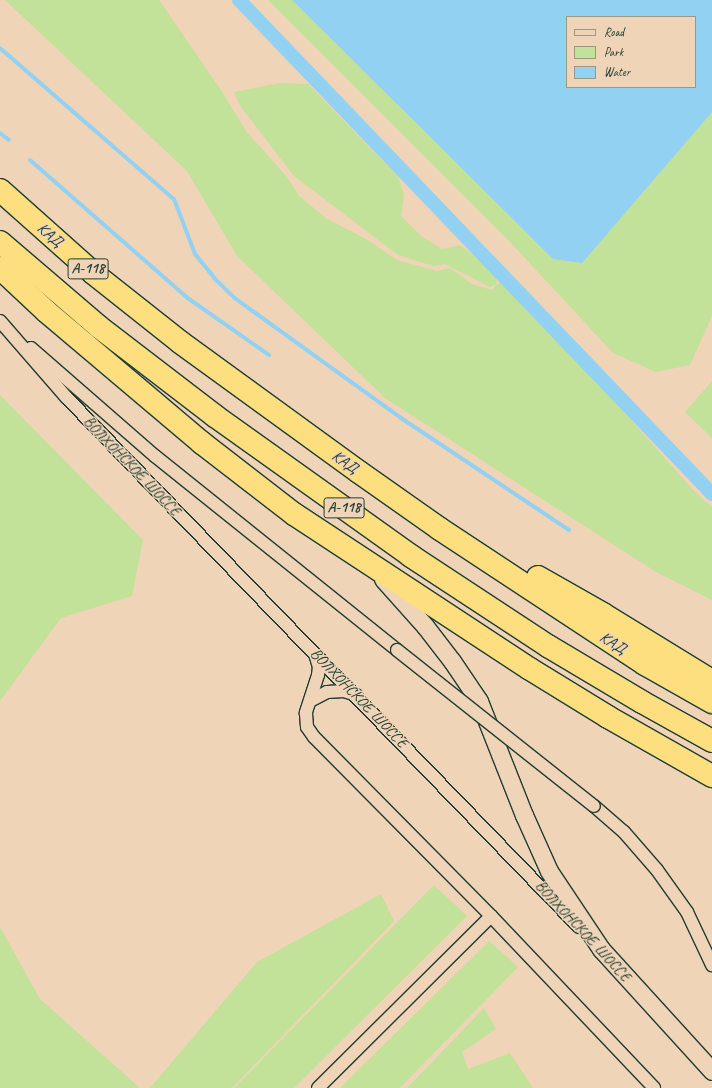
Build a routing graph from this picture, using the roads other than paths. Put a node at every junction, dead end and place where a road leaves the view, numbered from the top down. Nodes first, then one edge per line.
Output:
1 (0, 190) edge
2 (0, 242) edge
3 (0, 268) edge
4 (2, 323) edge
5 (397, 499) junction
6 (368, 563) junction
7 (313, 651) junction
8 (712, 681) edge
9 (356, 695) junction
10 (310, 701) junction
11 (712, 702) edge
12 (712, 741) edge
13 (712, 776) edge
14 (491, 916) junction
15 (601, 949) junction
16 (712, 964) edge
17 (712, 1071) edge
18 (318, 1088) edge
19 (654, 1088) edge

1 - 5 highway, КАД / А-118
2 - 12 highway, А-118
3 - 6 highway
4 - 7 street, ВОЛХОНСКОЕ ШОССЕ
4 - 16 street, ВОЛХОНСКОЕ ШОССЕ, bridge
5 - 8 highway
5 - 11 highway, КАД / А-118
6 - 13 highway
6 - 15 main road
7 - 9 street, ВОЛХОНСКОЕ ШОССЕ
7 - 10 street
9 - 10 street
9 - 15 street, ВОЛХОНСКОЕ ШОССЕ
10 - 14 street
14 - 18 street
14 - 19 street
15 - 17 main road, ВОЛХОНСКОЕ ШОССЕ

